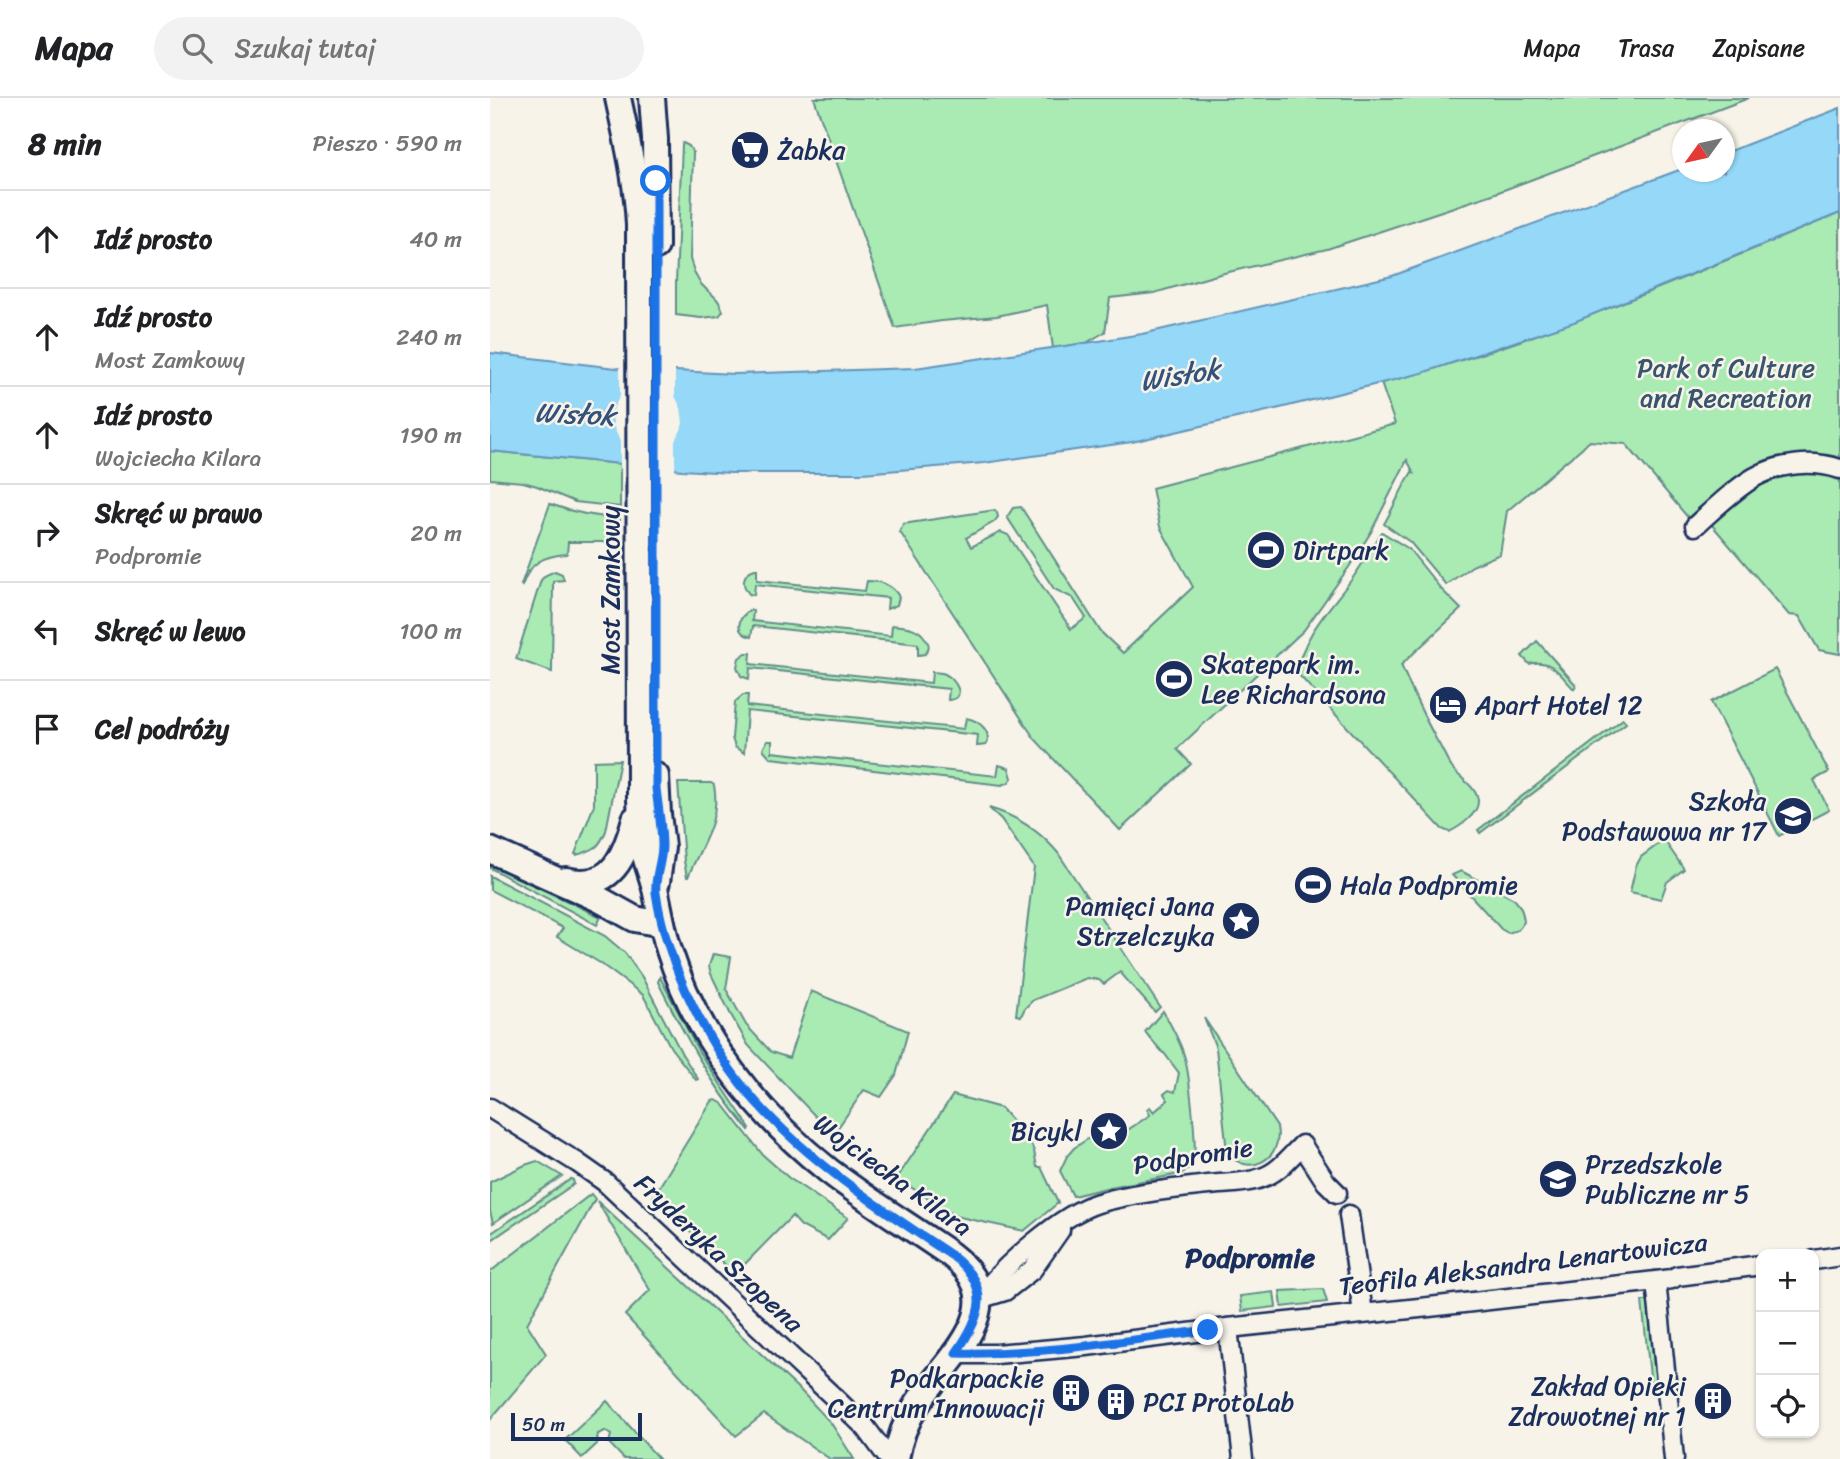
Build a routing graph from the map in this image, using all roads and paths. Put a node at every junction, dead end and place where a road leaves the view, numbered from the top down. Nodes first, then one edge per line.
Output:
1 (618, 98) edge
2 (652, 98) edge
3 (648, 289) junction
4 (1840, 469) edge
5 (1695, 526) dead end
6 (648, 757) junction
7 (640, 799) junction
8 (490, 850) edge
9 (545, 876) junction
10 (656, 890) junction
11 (662, 925) junction
12 (490, 1108) edge
13 (1337, 1193) dead end
14 (1349, 1215) dead end
15 (1840, 1256) edge
16 (1819, 1258) edge
17 (1756, 1266) edge
18 (1656, 1281) junction
19 (979, 1299) junction
20 (1363, 1313) junction
21 (1228, 1328) junction
22 (956, 1353) junction
23 (894, 1459) edge
24 (1243, 1459) edge
25 (1674, 1459) edge

1 - 3 main road
2 - 3 main road
3 - 6 main road, Most Zamkowy
4 - 5 street
6 - 7 main road, Most Zamkowy
6 - 10 main road, Most Zamkowy
7 - 9 main road
7 - 10 main road, Most Zamkowy
8 - 9 main road
9 - 11 main road
10 - 11 main road, Most Zamkowy
11 - 19 main road, Wojciecha Kilara
12 - 23 street, Fryderyka Szopena
13 - 19 street, Podpromie
14 - 20 street
15 - 16 street
17 - 18 street, Teofila Aleksandra Lenartowicza
18 - 20 street, Teofila Aleksandra Lenartowicza
18 - 25 street
19 - 22 main road, Podpromie
20 - 21 street, Teofila Aleksandra Lenartowicza
21 - 22 street, Teofila Aleksandra Lenartowicza
21 - 24 street
22 - 23 main road

